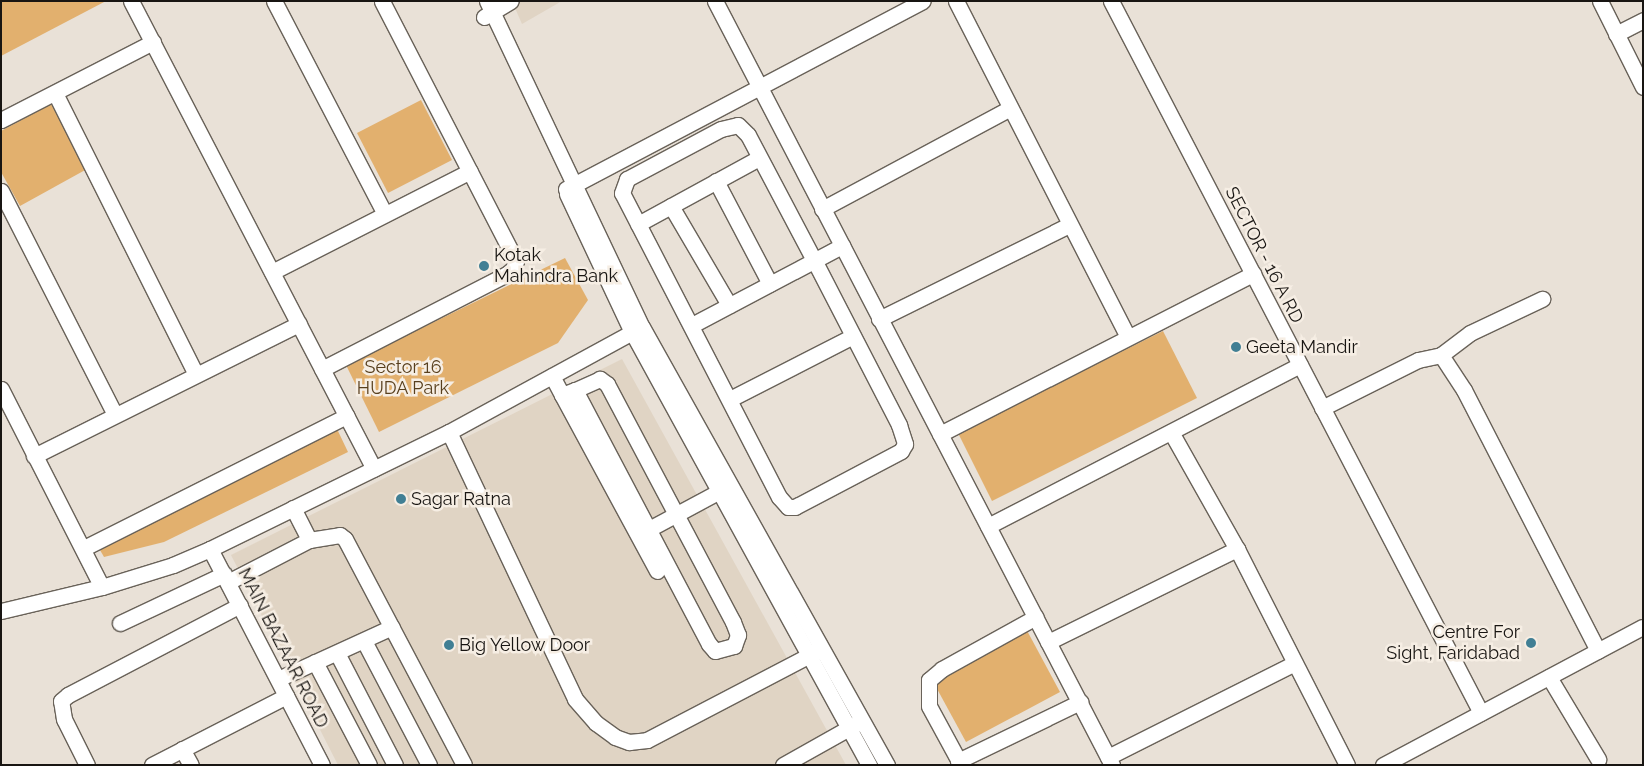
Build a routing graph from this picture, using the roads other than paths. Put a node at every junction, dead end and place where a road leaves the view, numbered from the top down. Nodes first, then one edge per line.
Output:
1 (131, 1) edge
2 (274, 1) edge
3 (382, 1) edge
4 (477, 1) edge
5 (510, 1) edge
6 (715, 1) edge
7 (923, 1) edge
8 (956, 1) edge
9 (1111, 1) edge
10 (1600, 1) edge
11 (488, 10) edge
12 (1643, 20) edge
13 (1616, 34) junction
14 (153, 42) junction
15 (759, 87) junction
16 (1643, 87) edge
17 (55, 92) junction
18 (1010, 108) junction
19 (1, 120) edge
20 (759, 158) junction
21 (470, 171) junction
22 (716, 181) junction
23 (569, 187) junction
24 (1, 191) edge
25 (671, 206) junction
26 (822, 209) junction
27 (385, 214) junction
28 (638, 224) junction
29 (1069, 225) junction
30 (842, 246) junction
31 (814, 260) junction
32 (272, 272) junction
33 (1253, 274) junction
34 (770, 284) junction
35 (1542, 299) dead end
36 (729, 305) junction
37 (879, 318) junction
38 (299, 324) junction
39 (692, 325) junction
40 (637, 329) junction
41 (853, 336) junction
42 (1128, 337) junction
43 (1442, 355) junction
44 (1300, 365) junction
45 (322, 369) junction
46 (196, 375) junction
47 (552, 376) junction
48 (1, 389) edge
49 (568, 392) junction
50 (730, 399) junction
51 (1322, 408) junction
52 (115, 416) junction
53 (347, 416) junction
54 (448, 432) junction
55 (1171, 432) junction
56 (940, 434) junction
57 (34, 456) junction
58 (374, 469) junction
59 (725, 488) junction
60 (293, 508) junction
61 (676, 514) junction
62 (988, 526) junction
63 (647, 530) junction
64 (309, 540) junction
65 (84, 548) junction
66 (210, 549) junction
67 (1237, 549) junction
68 (226, 578) junction
69 (102, 587) junction
70 (240, 605) junction
71 (1, 611) edge
72 (1036, 617) junction
73 (120, 623) dead end
74 (392, 627) junction
75 (1643, 627) edge
76 (690, 630) dead end
77 (364, 640) junction
78 (1048, 642) junction
79 (1598, 651) junction
80 (815, 652) junction
81 (337, 653) junction
82 (315, 662) junction
83 (1295, 664) junction
84 (1549, 677) junction
85 (278, 679) junction
86 (286, 696) junction
87 (1080, 702) junction
88 (1481, 713) junction
89 (862, 720) junction
90 (848, 728) junction
91 (182, 749) junction
92 (1598, 759) dead end
93 (1110, 761) edge
94 (790, 763) edge
95 (960, 763) edge
96 (87, 765) edge
97 (152, 765) edge
98 (191, 765) edge
99 (322, 765) edge
100 (369, 765) edge
101 (395, 765) edge
102 (429, 765) edge
103 (464, 765) edge
104 (869, 765) edge
105 (887, 765) edge
106 (1347, 765) edge
107 (1383, 765) edge

1 - 14 street
2 - 27 street
3 - 21 street
4 - 11 street
5 - 11 street
6 - 15 street
7 - 15 street
8 - 18 street
9 - 33 street, SECTOR - 16 A RD
10 - 13 street
11 - 23 street
12 - 13 street
13 - 16 street
14 - 17 street
14 - 32 street
15 - 23 street
15 - 26 street
17 - 19 street
17 - 46 street
18 - 26 street
18 - 29 street
20 - 22 street
20 - 28 street
20 - 31 street
21 - 27 street
21 - 45 street
22 - 25 street
22 - 34 street
23 - 40 street
24 - 52 street
25 - 28 street
25 - 36 street
26 - 30 street
27 - 32 street
28 - 39 street
29 - 37 street
29 - 42 street
30 - 31 street
30 - 37 street
31 - 34 street
31 - 41 street
32 - 38 street
33 - 42 street
33 - 44 street, SECTOR - 16 A RD
34 - 36 street
35 - 43 street
36 - 39 street
37 - 56 street
38 - 45 street
38 - 46 street
39 - 50 street
40 - 47 street
40 - 59 street
41 - 50 street
41 - 50 street
42 - 56 street
43 - 51 street
43 - 79 street
44 - 51 street, SECTOR - 16 A RD
44 - 55 street
45 - 53 street
46 - 52 street
47 - 49 street
47 - 54 street
48 - 57 street
49 - 61 street
49 - 63 street
49 - 76 street
51 - 88 street, SECTOR - 16 A RD
52 - 57 street
53 - 58 street
53 - 65 street
54 - 58 street
54 - 80 street
55 - 62 street
55 - 67 street
56 - 62 street
57 - 65 street
58 - 60 street
59 - 61 street
59 - 80 street
60 - 64 street
60 - 66 street
61 - 63 street
61 - 63 street
62 - 72 street
64 - 68 street
64 - 74 street
65 - 69 street
66 - 68 street, MAIN BAZAAR ROAD
66 - 69 street
67 - 78 street
67 - 83 street
68 - 70 street, MAIN BAZAAR ROAD
68 - 73 street
69 - 71 street
70 - 85 street, MAIN BAZAAR ROAD
70 - 96 street
72 - 78 street
72 - 95 street
74 - 77 street
74 - 103 street
75 - 79 street
77 - 81 street
77 - 102 street
78 - 87 street
79 - 84 street
80 - 89 street
80 - 90 street
81 - 82 street
81 - 101 street
82 - 85 street
82 - 100 street
83 - 93 street
83 - 106 street
84 - 88 street
84 - 92 street
85 - 86 street, MAIN BAZAAR ROAD
86 - 91 street
86 - 99 street, MAIN BAZAAR ROAD
87 - 93 street
87 - 95 street
88 - 107 street
89 - 90 street
89 - 105 street
90 - 94 street
90 - 104 street
91 - 97 street
91 - 98 street

